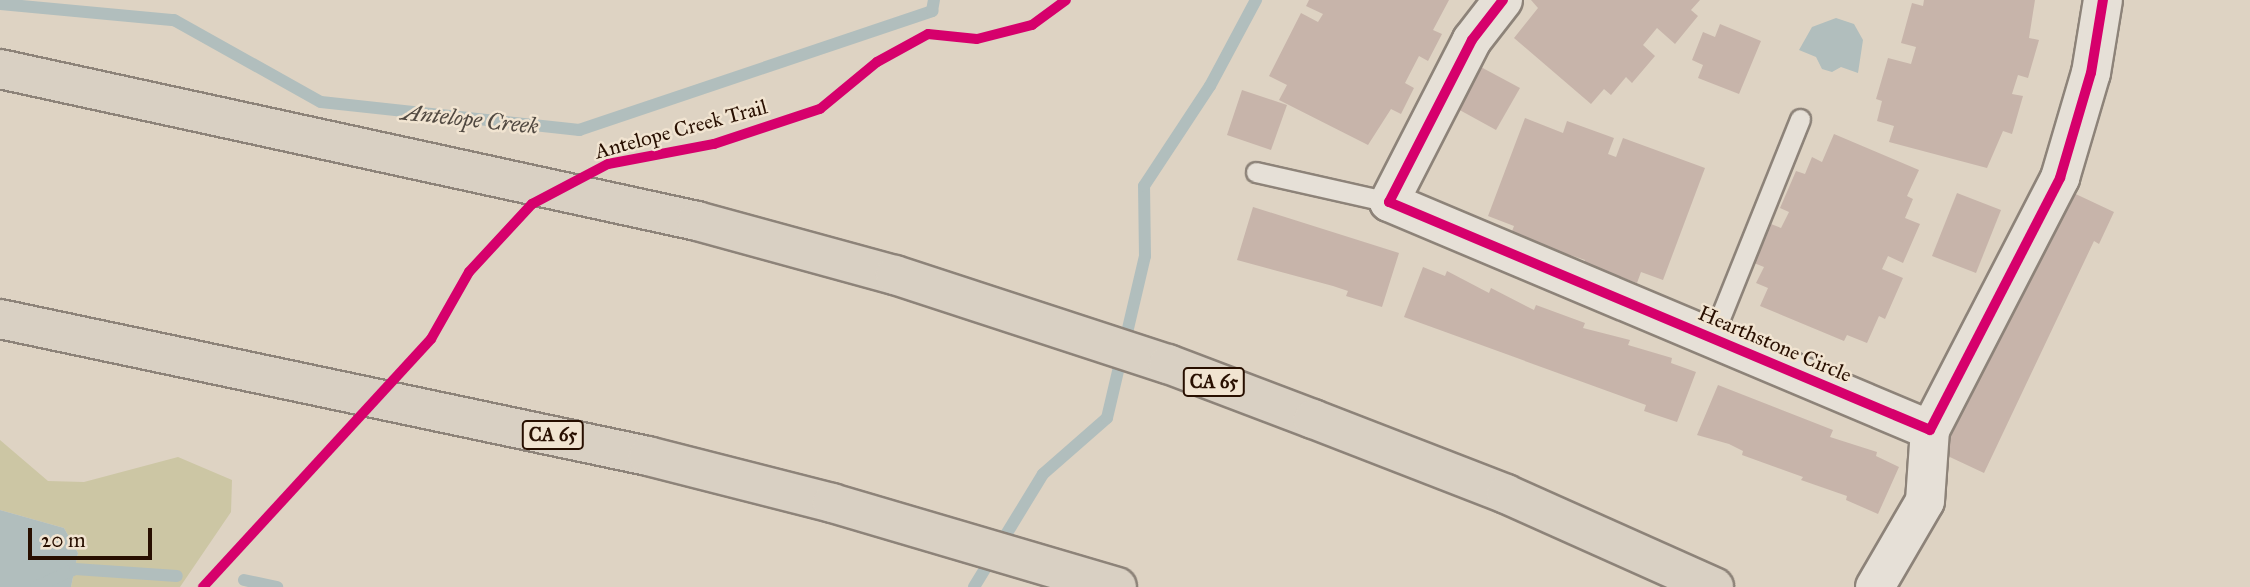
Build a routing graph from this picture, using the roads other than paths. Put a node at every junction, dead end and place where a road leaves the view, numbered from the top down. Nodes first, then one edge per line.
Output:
1 (1503, 0) edge
2 (2103, 0) edge
3 (0, 69) edge
4 (1800, 119) dead end
5 (1256, 172) dead end
6 (1389, 202) junction
7 (0, 319) edge
8 (1712, 338) junction
9 (1930, 430) junction
10 (1108, 585) edge
11 (1714, 587) edge
12 (1875, 587) edge

1 - 6 street
2 - 9 street
3 - 11 highway, CA 65
4 - 8 lane
5 - 6 lane
6 - 8 street, Hearthstone Circle
7 - 10 highway, CA 65
8 - 9 street, Hearthstone Circle
9 - 12 street

